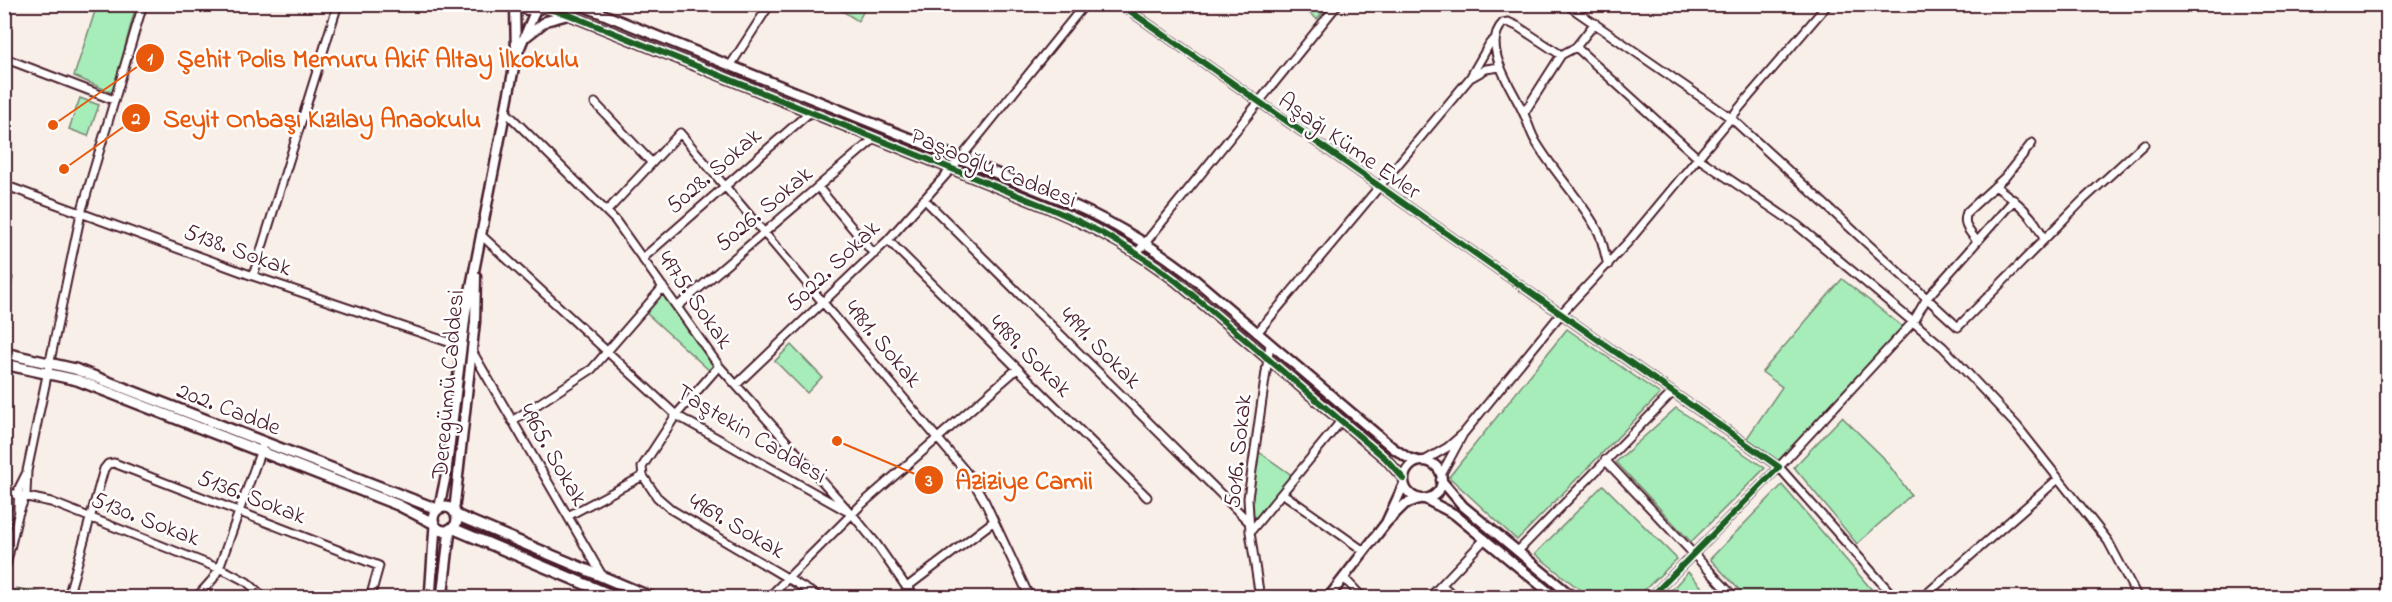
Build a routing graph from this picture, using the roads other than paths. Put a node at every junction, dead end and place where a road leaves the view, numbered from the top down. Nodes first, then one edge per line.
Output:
1 (143, 4) edge
2 (338, 4) edge
3 (516, 4) edge
4 (578, 4) edge
5 (770, 4) edge
6 (1085, 4) edge
7 (1120, 4) edge
8 (1338, 4) edge
9 (1566, 4) edge
10 (1828, 4) edge
11 (541, 7) edge
12 (570, 15) junction
13 (1595, 23) junction
14 (525, 38) junction
15 (1495, 39) junction
16 (1576, 47) junction
17 (1561, 55) junction
18 (516, 57) junction
19 (4, 58) edge
20 (730, 66) junction
21 (1500, 67) junction
22 (1470, 78) junction
23 (114, 100) junction
24 (1258, 102) junction
25 (595, 103) dead end
26 (505, 111) junction
27 (810, 112) junction
28 (1524, 113) junction
29 (1731, 118) junction
30 (874, 138) junction
31 (2032, 143) dead end
32 (2144, 144) dead end
33 (1698, 158) junction
34 (960, 159) junction
35 (652, 163) junction
36 (951, 169) junction
37 (4, 185) edge
38 (725, 186) junction
39 (1995, 186) junction
40 (818, 187) junction
41 (1380, 188) junction
42 (924, 199) junction
43 (2014, 200) junction
44 (607, 212) junction
45 (81, 213) junction
46 (764, 232) junction
47 (480, 235) junction
48 (2044, 239) junction
49 (888, 240) junction
50 (1977, 241) junction
51 (1144, 243) junction
52 (1137, 253) junction
53 (873, 254) junction
54 (643, 258) junction
55 (476, 260) junction
56 (1608, 265) junction
57 (253, 276) junction
58 (663, 287) junction
59 (1926, 298) junction
60 (823, 302) junction
61 (677, 307) junction
62 (1560, 315) junction
63 (1913, 322) junction
64 (1257, 333) junction
65 (1270, 344) junction
66 (460, 346) junction
67 (472, 351) junction
68 (607, 352) junction
69 (4, 353) edge
70 (1268, 359) junction
71 (51, 362) junction
72 (4, 364) edge
73 (719, 366) junction
74 (1017, 369) junction
75 (49, 372) junction
76 (736, 385) junction
77 (1672, 393) junction
78 (676, 415) junction
79 (512, 421) junction
80 (1341, 421) junction
81 (1462, 434) junction
82 (938, 437) junction
83 (263, 447) junction
84 (1605, 460) junction
85 (1421, 461) junction
86 (1779, 467) junction
87 (644, 476) junction
88 (1441, 477) junction
89 (2058, 479) junction
90 (1404, 481) junction
91 (4, 492) edge
92 (1282, 494) junction
93 (21, 495) junction
94 (1147, 497) dead end
95 (1422, 499) junction
96 (438, 509) junction
97 (238, 511) junction
98 (455, 513) junction
99 (852, 514) junction
100 (568, 516) junction
101 (90, 518) junction
102 (994, 521) junction
103 (1249, 522) junction
104 (1386, 523) junction
105 (434, 524) junction
106 (451, 529) junction
107 (1250, 532) junction
108 (1485, 539) junction
109 (1364, 551) junction
110 (1518, 551) junction
111 (1693, 553) junction
112 (219, 568) junction
113 (4, 574) edge
114 (603, 577) junction
115 (789, 578) junction
116 (1344, 578) junction
117 (1442, 585) junction
118 (908, 588) junction
119 (442, 594) edge
120 (89, 597) edge
121 (196, 597) edge
122 (266, 597) edge
123 (370, 597) edge
124 (430, 597) edge
125 (458, 597) edge
126 (618, 597) edge
127 (653, 597) edge
128 (768, 597) edge
129 (821, 597) edge
130 (900, 597) edge
131 (914, 597) edge
132 (1030, 597) edge
133 (1260, 597) edge
134 (1328, 597) edge
135 (1363, 597) edge
136 (1430, 597) edge
137 (1456, 597) edge
138 (1556, 597) edge
139 (1574, 597) edge
140 (1650, 597) edge
141 (1735, 597) edge
142 (1895, 597) edge
143 (1922, 597) edge
144 (2138, 597) edge

1 - 23 street
2 - 57 street
3 - 11 street, Paşaoğlu Caddesi
3 - 18 street, Deregümü Caddesi
4 - 20 street, Paşaoğlu Caddesi
5 - 20 street
6 - 34 street, 5022. Sokak
7 - 24 street, Aşağı Küme Evler
8 - 24 street
9 - 13 street
10 - 29 street
11 - 12 street, Paşaoğlu Caddesi
11 - 14 street, Deregümü Caddesi
12 - 14 street
12 - 27 street, Paşaoğlu Caddesi
13 - 16 street
13 - 29 street
14 - 18 street, Deregümü Caddesi
15 - 17 street
15 - 21 street
15 - 22 street
16 - 17 street
16 - 33 street
17 - 28 street
18 - 26 street, Deregümü Caddesi
19 - 23 street
20 - 34 street, Paşaoğlu Caddesi
21 - 22 street
21 - 28 street
22 - 41 street
23 - 45 street
24 - 41 street, Aşağı Küme Evler
24 - 51 street
25 - 35 street
26 - 44 street, 4975. Sokak
26 - 47 street, Deregümü Caddesi
27 - 30 street, Paşaoğlu Caddesi
27 - 38 street, 5028. Sokak
28 - 56 street
29 - 33 street
29 - 59 street
30 - 36 street, Paşaoğlu Caddesi
30 - 40 street, 5026. Sokak
31 - 39 street
32 - 48 street
33 - 56 street
33 - 63 street
34 - 36 street, 5022. Sokak
34 - 51 street, Paşaoğlu Caddesi
35 - 38 street, 4981. Sokak
35 - 44 street
36 - 42 street, 5022. Sokak
36 - 52 street, Paşaoğlu Caddesi
37 - 45 street, 5138. Sokak
38 - 46 street, 4981. Sokak
38 - 54 street, 5028. Sokak
39 - 43 street
39 - 50 street
40 - 46 street, 5026. Sokak
40 - 53 street
41 - 62 street, Aşağı Küme Evler
41 - 64 street
42 - 49 street, 5022. Sokak
42 - 103 street, 4991. Sokak
43 - 48 street
43 - 50 street
44 - 54 street, 4975. Sokak
45 - 57 street, 5138. Sokak
45 - 71 street
46 - 60 street, 4981. Sokak
46 - 61 street, 5026. Sokak
47 - 55 street, Deregümü Caddesi
47 - 68 street, Taştekin Caddesi
48 - 59 street
49 - 53 street, 5022. Sokak
49 - 74 street, 4989. Sokak
50 - 59 street
51 - 52 street
51 - 64 street, Paşaoğlu Caddesi
52 - 70 street, Paşaoğlu Caddesi
53 - 60 street, 5022. Sokak
54 - 58 street, 4975. Sokak
55 - 66 street, Deregümü Caddesi
55 - 67 street, Deregümü Caddesi
56 - 62 street
57 - 66 street, 5138. Sokak
58 - 61 street, 4975. Sokak
58 - 68 street
59 - 63 street
60 - 76 street, 5022. Sokak
60 - 82 street, 4981. Sokak
61 - 73 street, 4975. Sokak
62 - 77 street, Aşağı Küme Evler
62 - 81 street
63 - 86 street
63 - 89 street
64 - 65 street, Paşaoğlu Caddesi
65 - 70 street, 5016. Sokak
65 - 85 street, Paşaoğlu Caddesi
66 - 96 street, Deregümü Caddesi
67 - 79 street, 4965. Sokak
67 - 98 street, Deregümü Caddesi
68 - 78 street, Taştekin Caddesi
68 - 79 street
69 - 71 main road, 202. Cadde
70 - 80 street, Paşaoğlu Caddesi
70 - 103 street, 5016. Sokak
71 - 75 street
71 - 83 main road, 202. Cadde
72 - 75 main road, 202. Cadde
73 - 76 street, 4975. Sokak
73 - 78 street
74 - 82 street
74 - 94 street, 4989. Sokak
75 - 83 main road, 202. Cadde
75 - 93 street
76 - 99 street, 4975. Sokak
77 - 84 street
77 - 86 street, Aşağı Küme Evler
78 - 87 street
78 - 99 street, Taştekin Caddesi
79 - 100 street, 4965. Sokak
80 - 90 street, Paşaoğlu Caddesi
80 - 92 street
81 - 85 street
81 - 88 street
82 - 99 street
82 - 102 street, 4981. Sokak
83 - 96 main road, 202. Cadde
83 - 97 street
83 - 105 main road, 202. Cadde
84 - 110 street
84 - 111 street
85 - 88 street
85 - 90 street
86 - 111 street
86 - 142 street, Aşağı Küme Evler
87 - 100 street
87 - 115 street, 4969. Sokak
88 - 95 street
88 - 110 street
89 - 143 street
89 - 144 street
90 - 95 street
90 - 104 street
91 - 93 street, 5130. Sokak
92 - 107 street
92 - 109 street
93 - 101 street, 5130. Sokak
93 - 113 street
95 - 104 street
95 - 108 street
96 - 98 main road
96 - 105 main road
97 - 101 street, 5136. Sokak
97 - 112 street
97 - 123 street, 5136. Sokak
98 - 106 main road
98 - 114 main road
99 - 115 street
99 - 118 street, Taştekin Caddesi
100 - 114 street, 4965. Sokak
101 - 112 street, 5130. Sokak
101 - 120 street
102 - 118 street
102 - 132 street, 4981. Sokak
103 - 107 street, 5016. Sokak
104 - 109 street
105 - 106 main road
105 - 124 main road
106 - 119 main road
106 - 126 main road
107 - 133 street, 5016. Sokak
108 - 117 street
108 - 138 street
109 - 116 street
110 - 139 street
111 - 140 street
111 - 141 street
112 - 121 street
112 - 122 street, 5130. Sokak
114 - 127 main road
115 - 128 street
115 - 129 street, 4969. Sokak
116 - 134 street
116 - 135 street
117 - 136 street
117 - 137 street
118 - 130 street
118 - 131 street, Taştekin Caddesi
119 - 125 street

